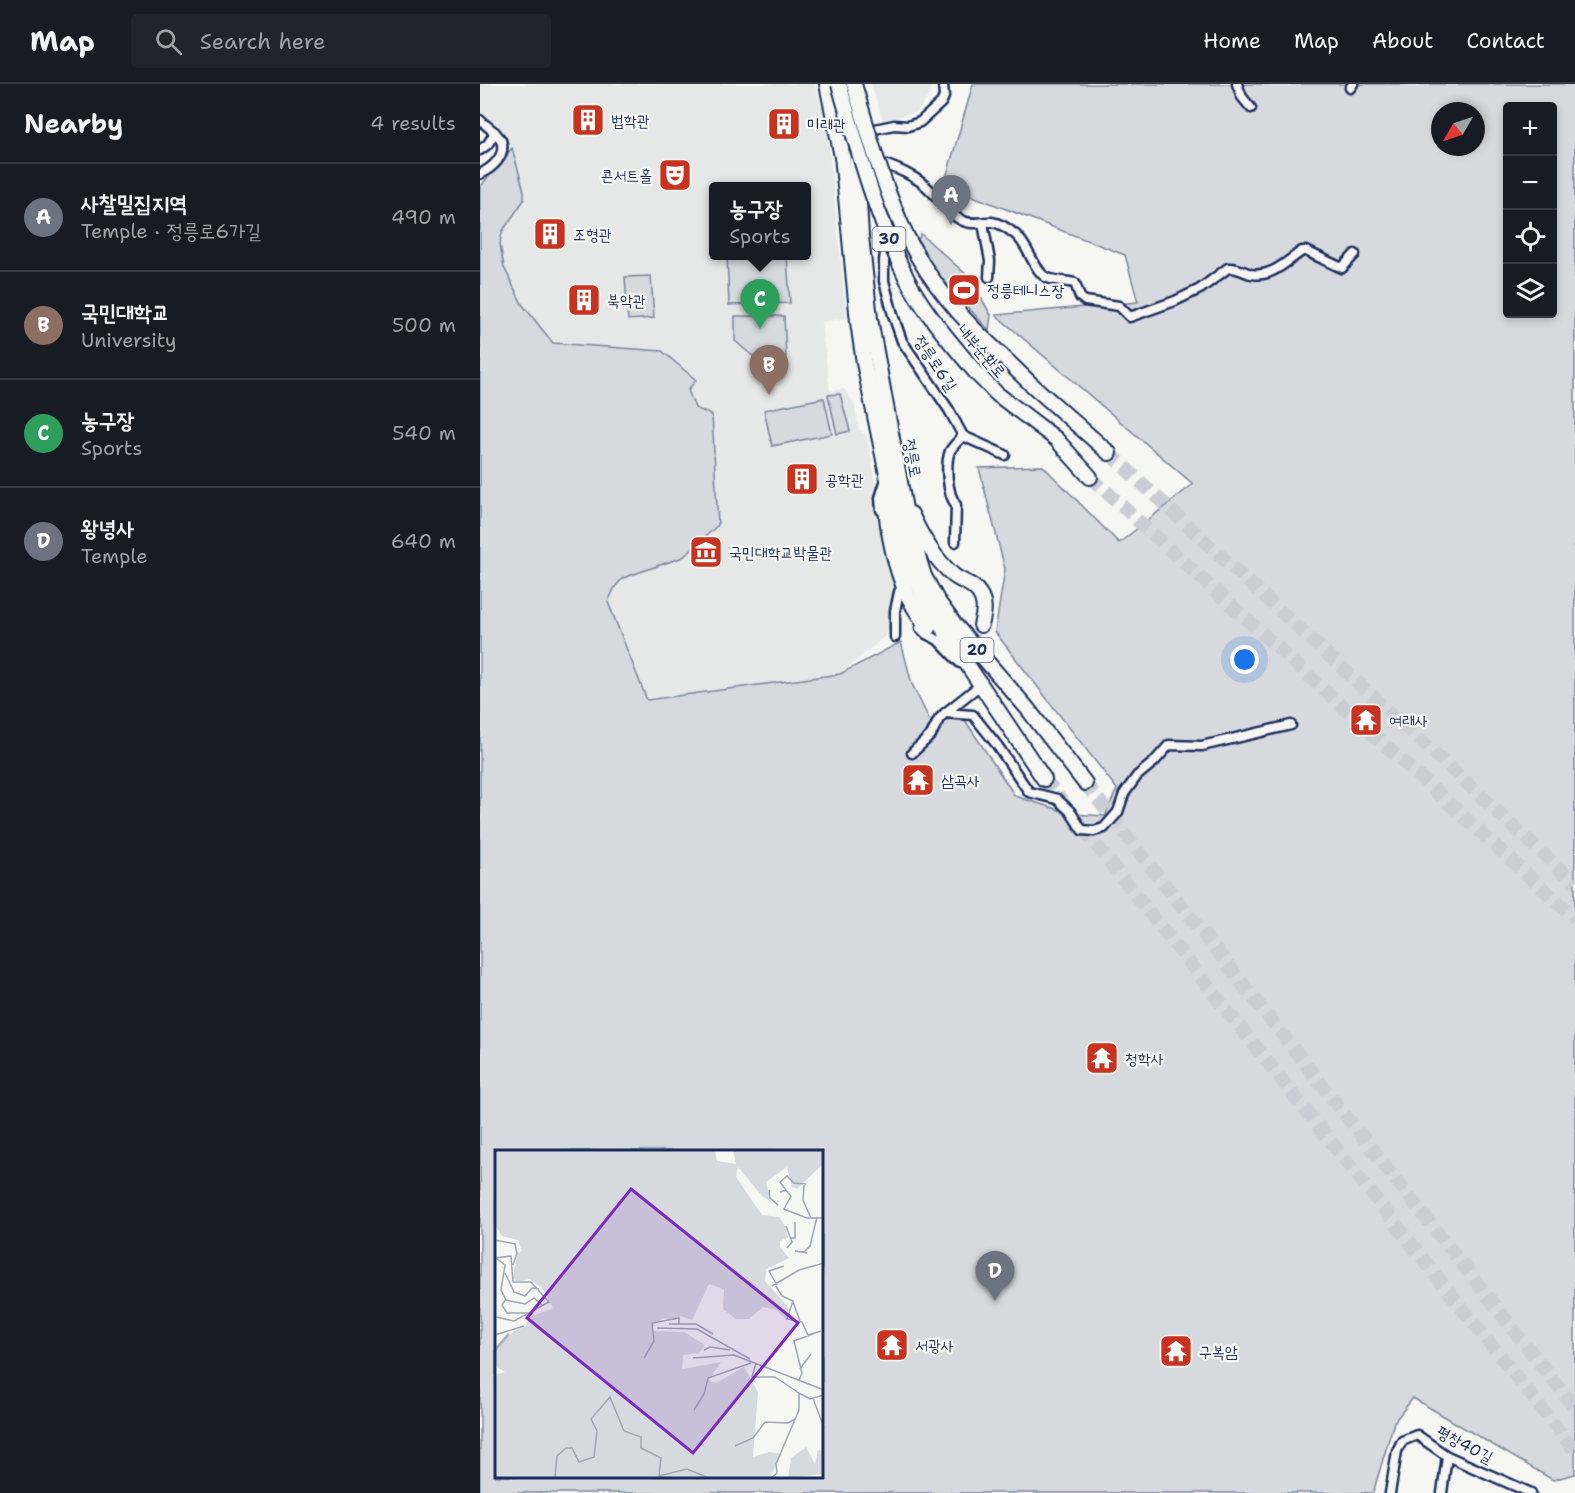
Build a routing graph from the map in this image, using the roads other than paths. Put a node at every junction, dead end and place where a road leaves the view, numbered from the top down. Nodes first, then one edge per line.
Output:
1 (822, 84) edge
2 (829, 84) edge
3 (839, 84) edge
4 (844, 84) edge
5 (854, 84) edge
6 (943, 84) edge
7 (1237, 84) edge
8 (1251, 108) dead end
9 (480, 120) edge
10 (495, 132) junction
11 (854, 133) junction
12 (480, 150) edge
13 (842, 157) junction
14 (868, 161) junction
15 (480, 174) edge
16 (984, 223) junction
17 (1355, 254) dead end
18 (989, 277) dead end
19 (870, 394) junction
20 (963, 436) junction
21 (1109, 453) tunnel mouth
22 (895, 454) junction
23 (1005, 455) dead end
24 (1090, 477) tunnel mouth
25 (888, 482) junction
26 (903, 499) junction
27 (955, 542) dead end
28 (898, 592) junction
29 (981, 624) dead end
30 (928, 628) tunnel mouth
31 (895, 637) dead end
32 (980, 686) junction
33 (945, 713) junction
34 (1291, 725) dead end
35 (1018, 738) junction
36 (912, 753) dead end
37 (1044, 778) tunnel mouth
38 (1085, 783) tunnel mouth
39 (1447, 1456) junction
40 (1390, 1493) edge
41 (1442, 1493) edge
42 (1531, 1493) edge

1 - 13 main road, 정릉로
2 - 13 main road
3 - 24 main road, 내부순환로 / 30, bridge
4 - 11 main road, 정릉로 / 20
5 - 21 main road, 내부순환로 / 30, bridge
6 - 11 street
7 - 8 street
9 - 10 street
10 - 12 street
10 - 15 street
11 - 14 street, 정릉로6길
11 - 22 main road, 정릉로 / 20
13 - 19 main road, 정릉로 / 20
14 - 16 street
14 - 20 street, 정릉로6길
16 - 17 street
16 - 18 street
19 - 22 main road
19 - 25 main road, 정릉로 / 20
20 - 23 street
20 - 27 street
22 - 26 main road, 정릉로 / 20
25 - 28 street, 정릉로
25 - 30 main road
25 - 35 main road, 정릉로 / 20
26 - 29 main road
26 - 38 main road, 정릉로 / 20
28 - 31 street, 정릉로
28 - 32 street, 정릉로
32 - 33 street
32 - 35 street, 정릉로
33 - 34 street
33 - 36 street
35 - 37 main road, 정릉로 / 20
39 - 40 street, 평창40길
39 - 41 street
39 - 42 street, 평창40길

